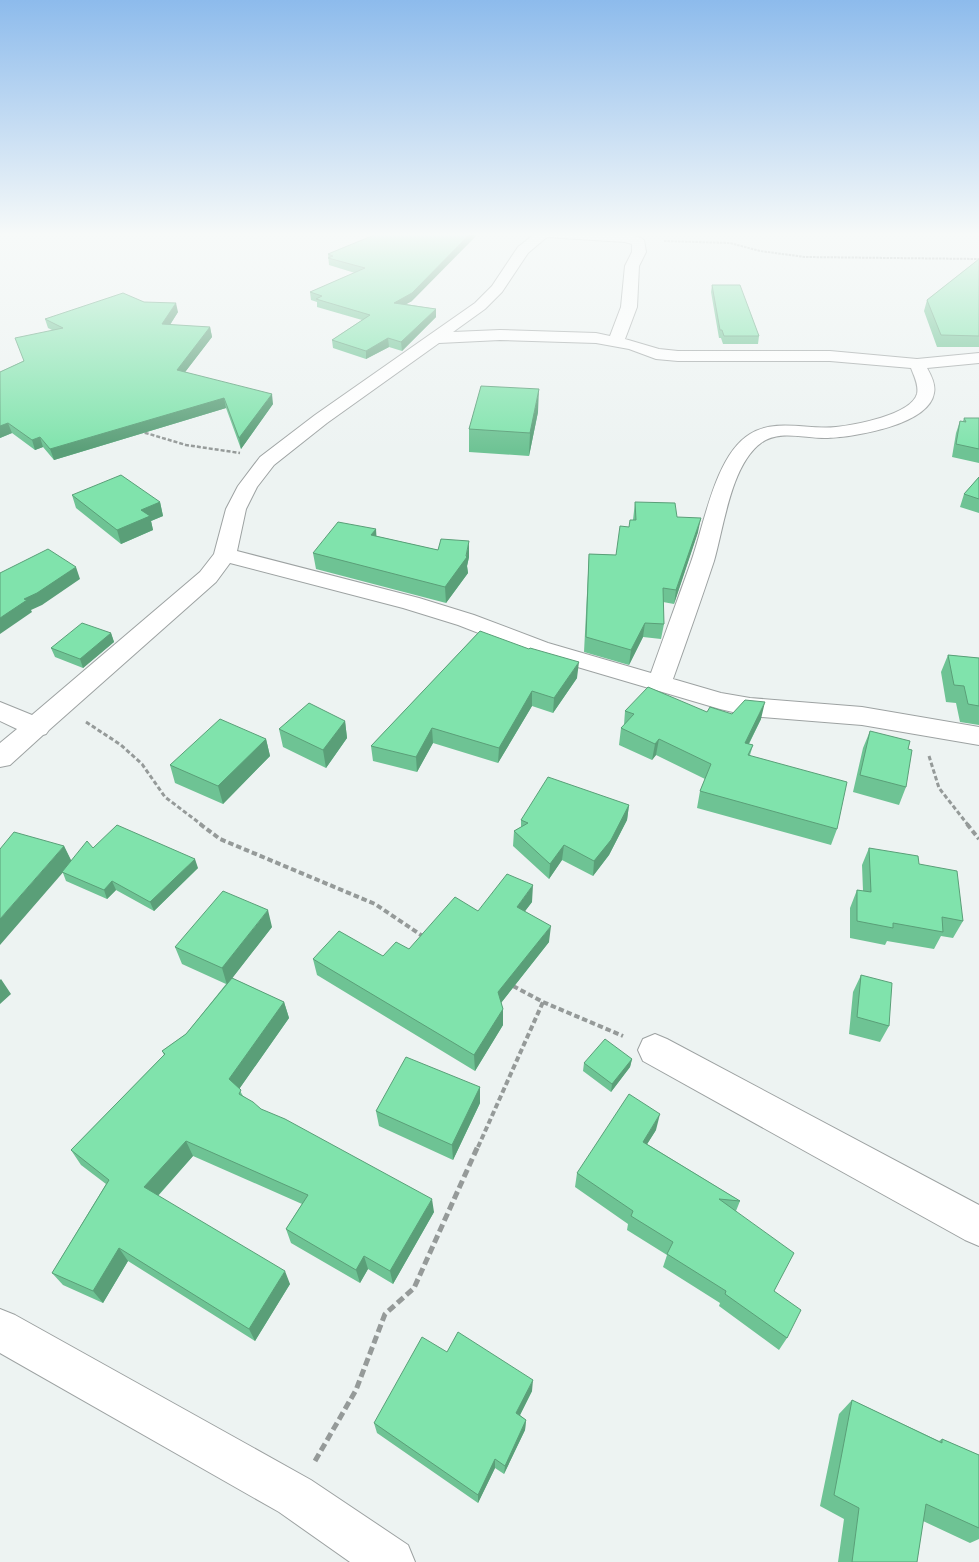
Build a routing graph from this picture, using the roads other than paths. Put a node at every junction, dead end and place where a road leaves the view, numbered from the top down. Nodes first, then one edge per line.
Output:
1 (480, 306) edge
2 (628, 306) edge
3 (436, 338) junction
4 (616, 341) junction
5 (979, 358) edge
6 (916, 364) junction
7 (225, 555) junction
8 (660, 682) junction
9 (0, 711) edge
10 (37, 728) junction
11 (979, 736) edge
12 (0, 758) edge
13 (655, 1050) road end
14 (979, 1226) edge
15 (0, 1330) edge
16 (391, 1562) edge

1 - 3 street
2 - 4 street
3 - 4 street
3 - 7 street
4 - 6 street
5 - 6 street
6 - 8 street
7 - 8 street
7 - 10 street
8 - 11 street
9 - 10 street
10 - 12 street
13 - 14 street
15 - 16 street

